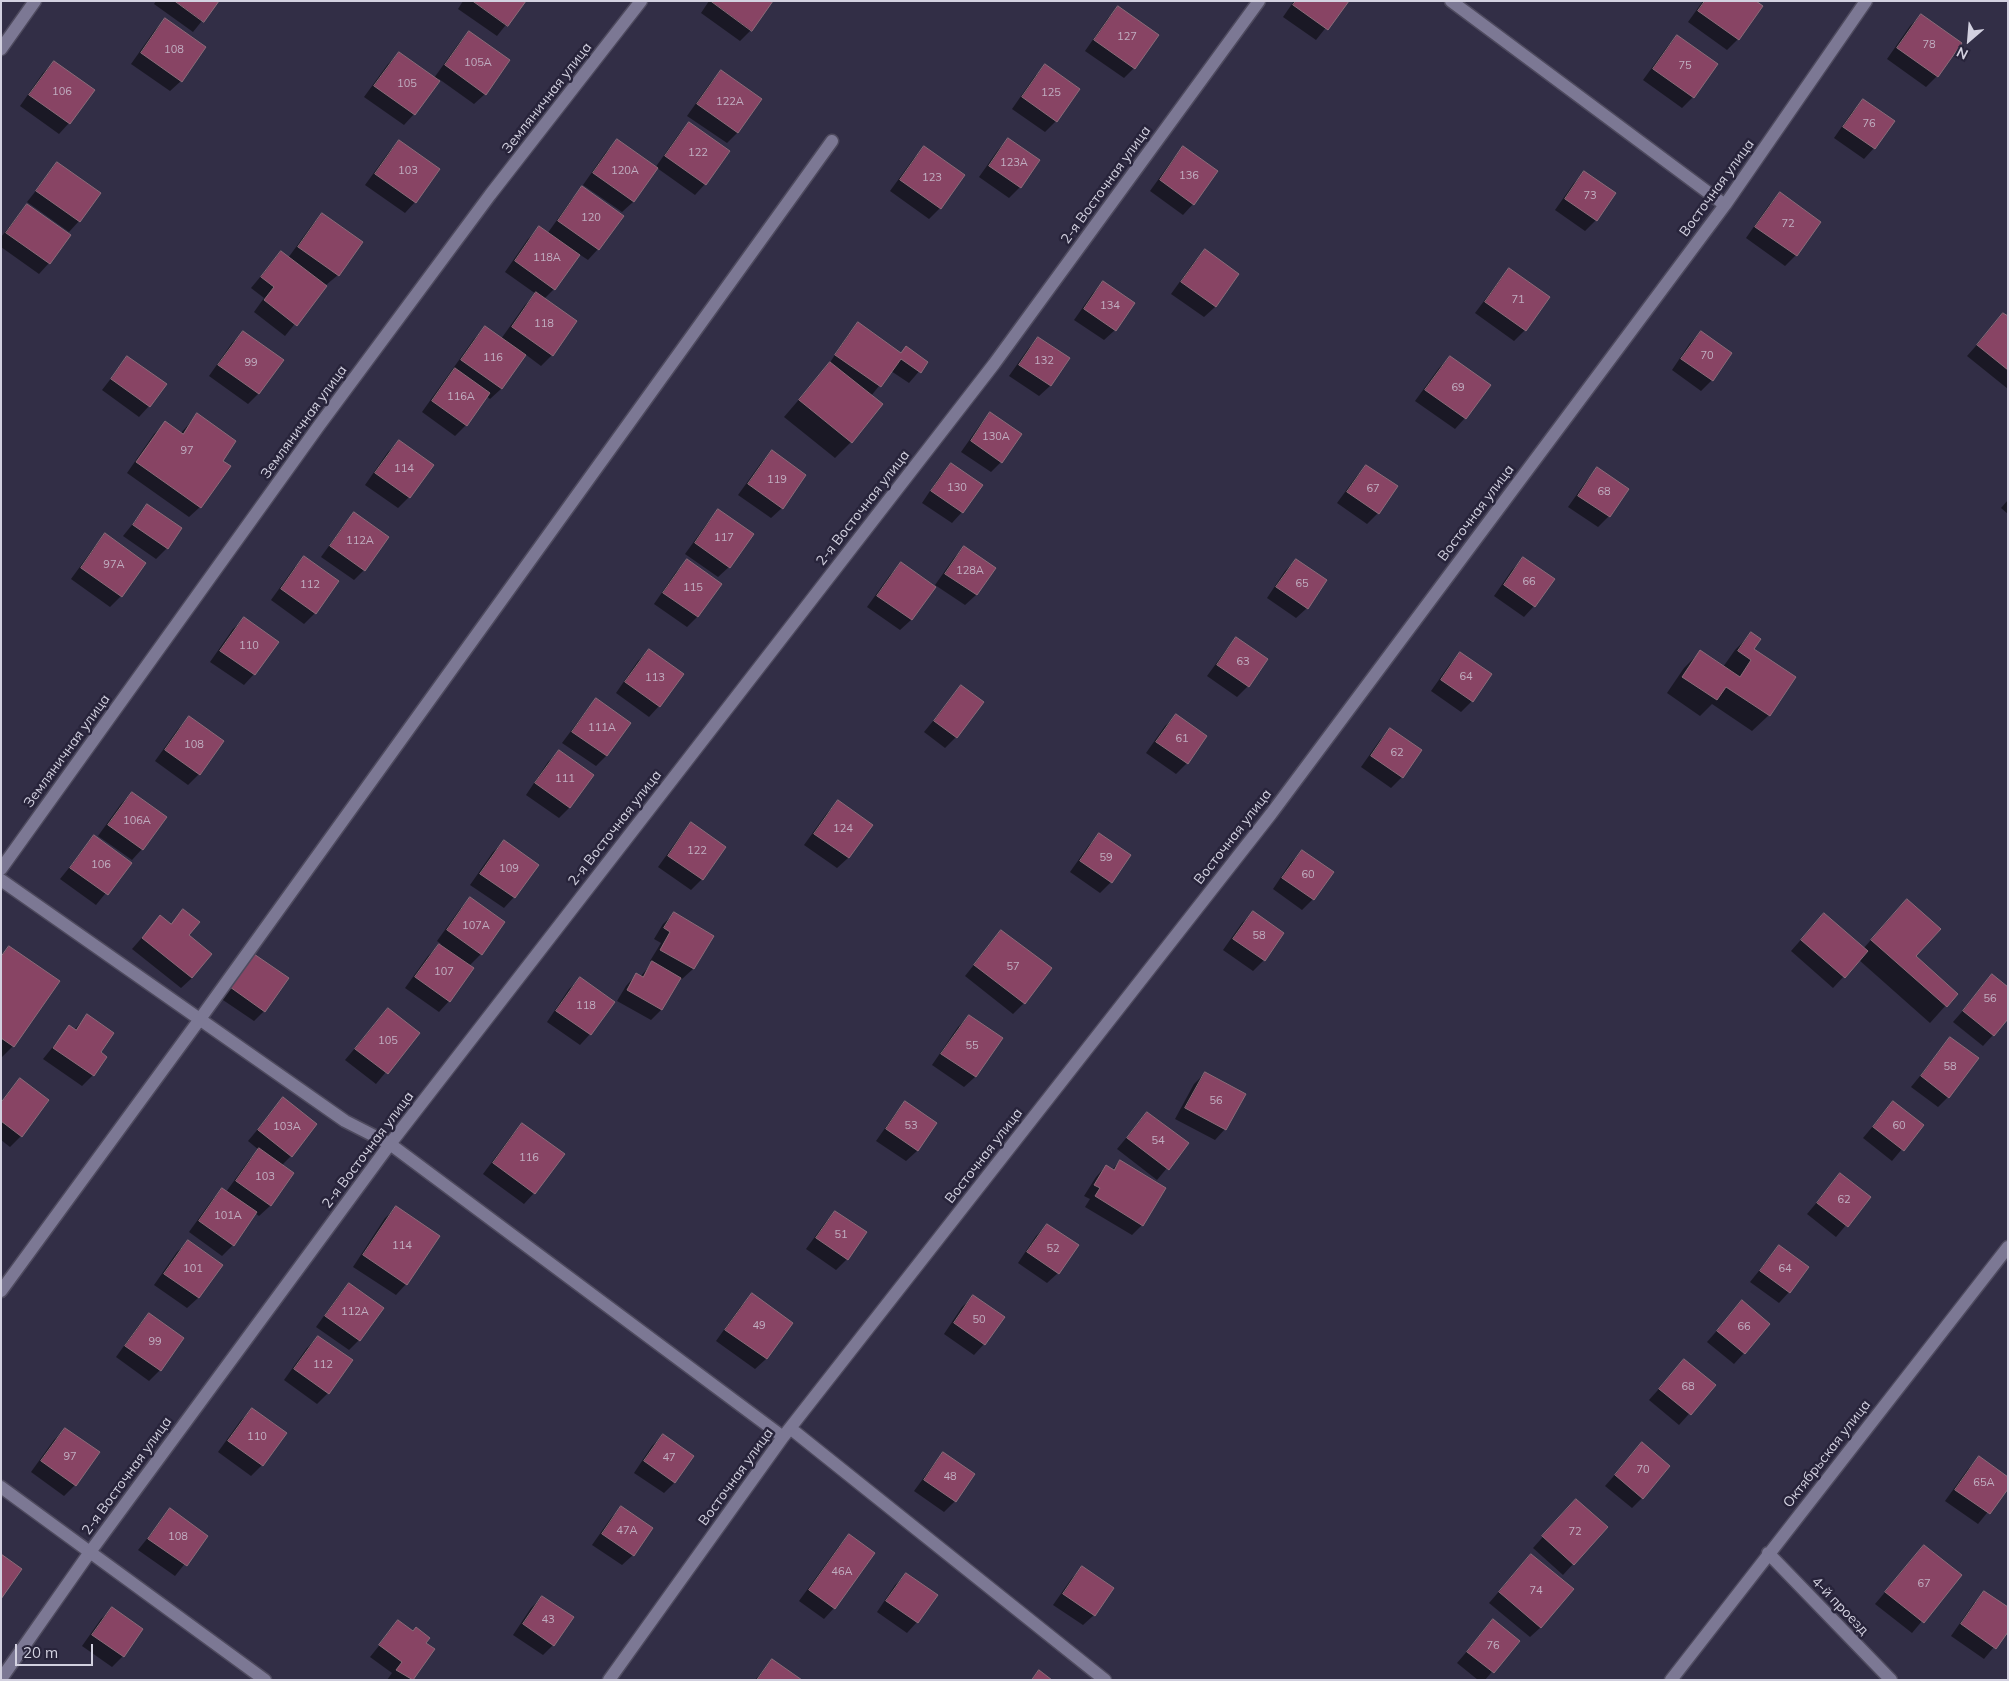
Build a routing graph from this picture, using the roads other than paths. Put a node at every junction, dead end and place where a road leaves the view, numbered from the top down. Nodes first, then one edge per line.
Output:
1 (35, 1) edge
2 (641, 1) edge
3 (1259, 1) edge
4 (1451, 1) edge
5 (1866, 1) edge
6 (1, 50) edge
7 (832, 141) dead end
8 (1725, 205) junction
9 (1, 869) edge
10 (1, 880) edge
11 (200, 1019) junction
12 (390, 1144) junction
13 (2008, 1247) edge
14 (1, 1291) edge
15 (786, 1433) junction
16 (1, 1488) edge
17 (90, 1552) junction
18 (1768, 1553) junction
19 (1, 1679) edge
20 (265, 1680) edge
21 (610, 1680) edge
22 (1105, 1680) edge
23 (1671, 1680) edge
24 (1891, 1680) edge

1 - 6 street
2 - 9 street, Земляничная улица
3 - 12 street, 2-я Восточная улица
4 - 8 street
5 - 8 street, Восточная улица
7 - 11 street
8 - 15 street, Восточная улица
10 - 11 street
11 - 12 street
11 - 14 street
12 - 15 street
12 - 17 street, 2-я Восточная улица
13 - 18 street, Октябрьская улица
15 - 21 street, Восточная улица
15 - 22 street
16 - 17 street
17 - 19 street, 2-я Восточная улица
17 - 20 street
18 - 23 street, Октябрьская улица
18 - 24 street, 4-й проезд

